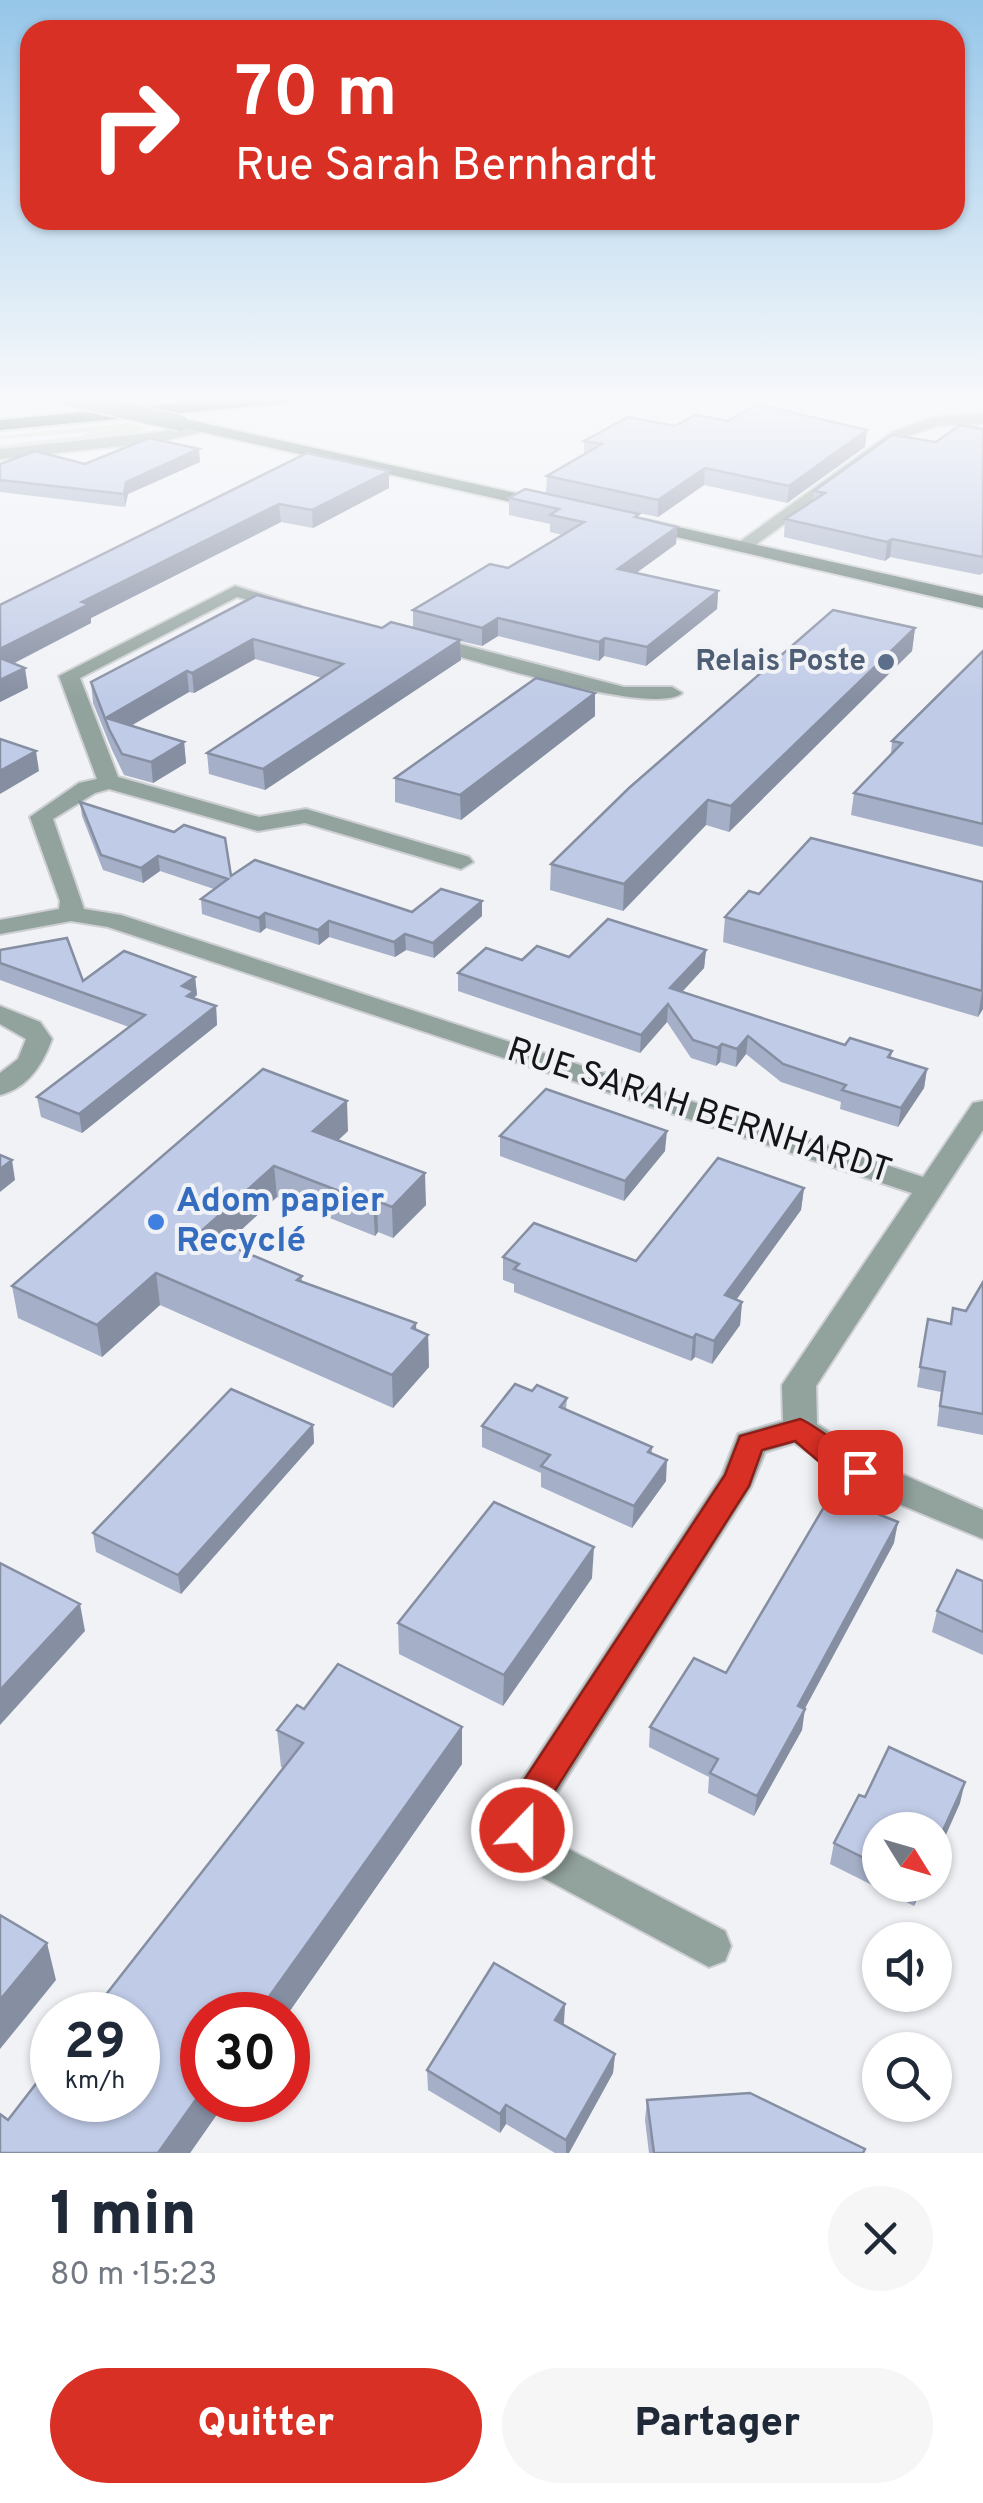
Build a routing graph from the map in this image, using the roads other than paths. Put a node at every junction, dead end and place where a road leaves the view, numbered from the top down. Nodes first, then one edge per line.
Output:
1 (519, 498) edge
2 (809, 498) edge
3 (566, 509) edge
4 (618, 520) edge
5 (744, 544) junction
6 (983, 602) edge
7 (309, 610) edge
8 (402, 635) edge
9 (672, 693) dead end
10 (108, 782) junction
11 (461, 862) dead end
12 (71, 914) junction
13 (0, 927) edge
14 (0, 1014) edge
15 (0, 1087) edge
16 (983, 1108) edge
17 (930, 1188) junction
18 (800, 1429) junction
19 (983, 1524) edge
20 (709, 1946) dead end

1 - 3 main road
2 - 5 street
4 - 5 main road
5 - 6 main road
7 - 10 street
8 - 9 street
10 - 11 street
10 - 12 street
12 - 13 street, RUE SARAH BERNHARDT
12 - 17 street, RUE SARAH BERNHARDT
14 - 15 street
16 - 17 street
17 - 18 street, RUE SARAH BERNHARDT
18 - 19 street
18 - 20 street

